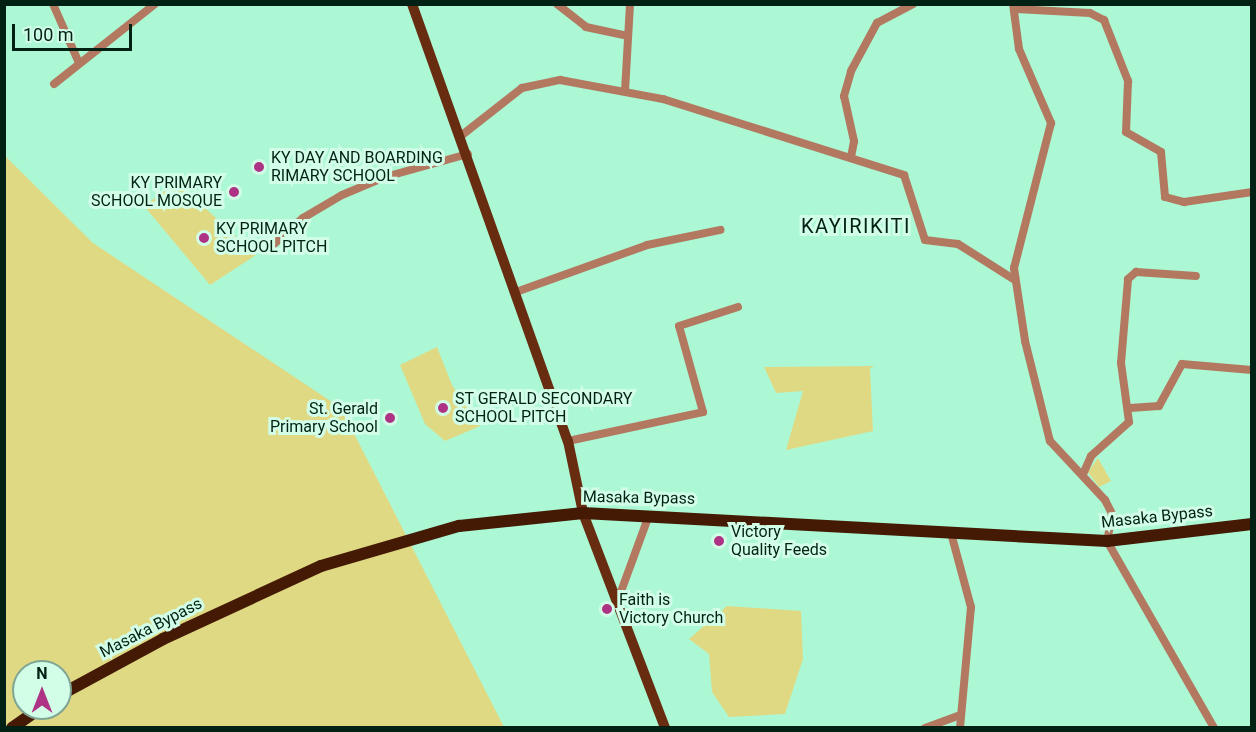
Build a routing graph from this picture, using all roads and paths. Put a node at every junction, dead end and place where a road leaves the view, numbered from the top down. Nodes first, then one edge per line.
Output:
1 (53, 4) edge
2 (155, 4) edge
3 (412, 4) edge
4 (557, 4) edge
5 (630, 4) edge
6 (912, 4) edge
7 (1014, 7) edge
8 (625, 35) junction
9 (79, 63) junction
10 (54, 84) dead end
11 (625, 91) junction
12 (462, 135) junction
13 (468, 154) junction
14 (851, 157) junction
15 (1251, 192) edge
16 (720, 230) dead end
17 (274, 244) dead end
18 (1196, 276) dead end
19 (1015, 280) junction
20 (516, 291) junction
21 (738, 307) dead end
22 (1251, 370) edge
23 (1130, 408) junction
24 (568, 441) junction
25 (1084, 472) junction
26 (583, 513) junction
27 (649, 515) junction
28 (1251, 524) edge
29 (951, 533) junction
30 (1107, 541) junction
31 (619, 597) junction
32 (72, 688) edge
33 (960, 715) junction
34 (665, 728) edge
35 (924, 728) edge
36 (960, 728) edge
37 (1214, 728) edge

1 - 9 street
2 - 9 street
3 - 12 main road
4 - 8 street
5 - 8 street
6 - 14 street
7 - 15 street
7 - 19 street
8 - 11 street
9 - 10 street
11 - 12 street
11 - 14 street
12 - 13 main road
13 - 17 street
13 - 20 main road
14 - 19 street
16 - 20 street
18 - 23 street
19 - 25 street
20 - 24 main road
21 - 24 street
22 - 23 street
23 - 25 street
24 - 26 main road
25 - 30 street
26 - 27 highway, Masaka Bypass
26 - 31 main road
26 - 32 highway, Masaka Bypass
27 - 29 highway, Masaka Bypass
27 - 31 street
28 - 30 highway, Masaka Bypass
29 - 30 highway, Masaka Bypass
29 - 33 street
30 - 37 street
31 - 34 main road
33 - 35 street
33 - 36 street

